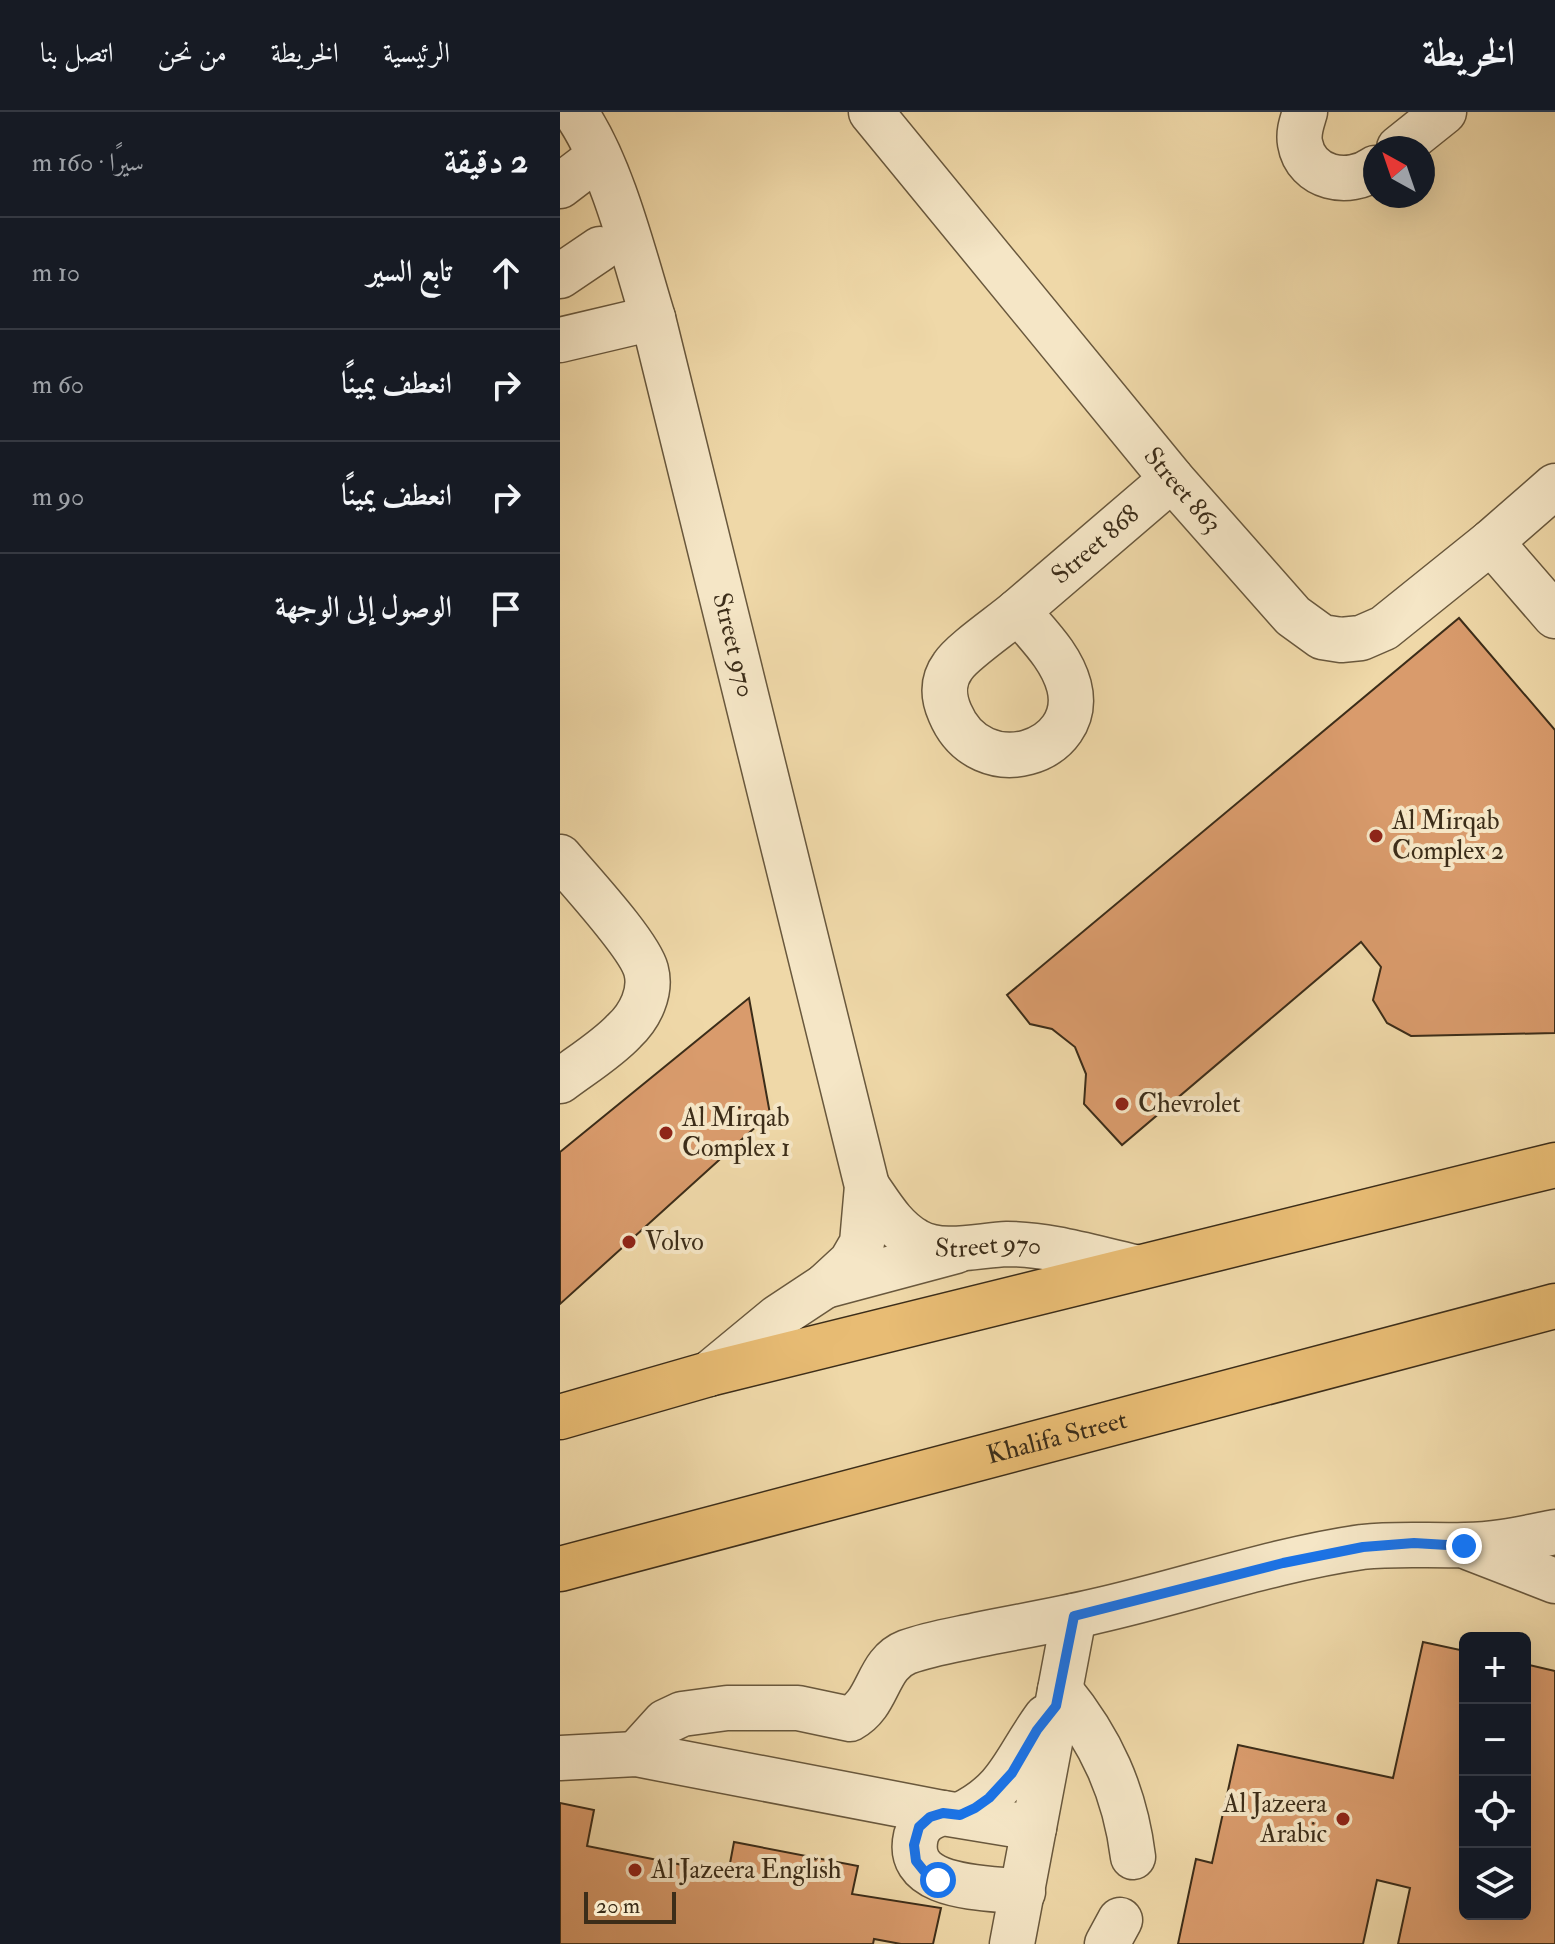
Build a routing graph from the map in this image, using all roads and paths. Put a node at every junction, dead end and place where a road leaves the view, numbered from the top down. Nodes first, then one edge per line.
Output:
1 (575, 112) edge
2 (871, 112) edge
3 (1305, 112) edge
4 (1444, 112) edge
5 (1414, 136) edge
6 (598, 157) junction
7 (1363, 174) edge
8 (560, 186) edge
9 (600, 249) dead end
10 (560, 276) edge
11 (653, 318) junction
12 (560, 340) edge
13 (1172, 479) junction
14 (1555, 486) edge
15 (1491, 542) junction
16 (1018, 611) dead end
17 (1555, 616) edge
18 (560, 857) edge
19 (560, 1081) edge
20 (1555, 1165) edge
21 (867, 1186) junction
22 (966, 1248) junction
23 (1135, 1267) junction
24 (825, 1286) junction
25 (1555, 1306) edge
26 (709, 1374) junction
27 (560, 1417) edge
28 (1555, 1532) edge
29 (1464, 1546) junction
30 (560, 1569) edge
31 (1555, 1581) edge
32 (1074, 1616) junction
33 (1058, 1698) junction
34 (636, 1754) junction
35 (560, 1758) edge
36 (951, 1814) junction
37 (1034, 1828) junction
38 (1133, 1857) dead end
39 (1023, 1892) junction
40 (1012, 1944) edge

1 - 6 street, Street 970
2 - 13 street, Street 863
3 - 7 street
4 - 5 street
6 - 8 street
6 - 11 street, Street 970
9 - 10 street
11 - 12 street
11 - 21 street, Street 970
13 - 15 street, Street 863
13 - 16 street, Street 868
14 - 15 street, Street 863
15 - 17 street
18 - 19 street
20 - 23 main road
21 - 22 street, Street 970
21 - 24 street, Street 970
22 - 23 street, Street 970
22 - 24 street
23 - 26 main road
24 - 26 street, Street 970
25 - 30 main road, Khalifa Street
26 - 27 main road
28 - 29 street
29 - 31 street
29 - 32 street
32 - 33 street
32 - 34 street
33 - 36 street
33 - 37 street
33 - 38 street
34 - 35 street
34 - 36 street
36 - 37 street
36 - 39 street
37 - 39 street
39 - 40 street

